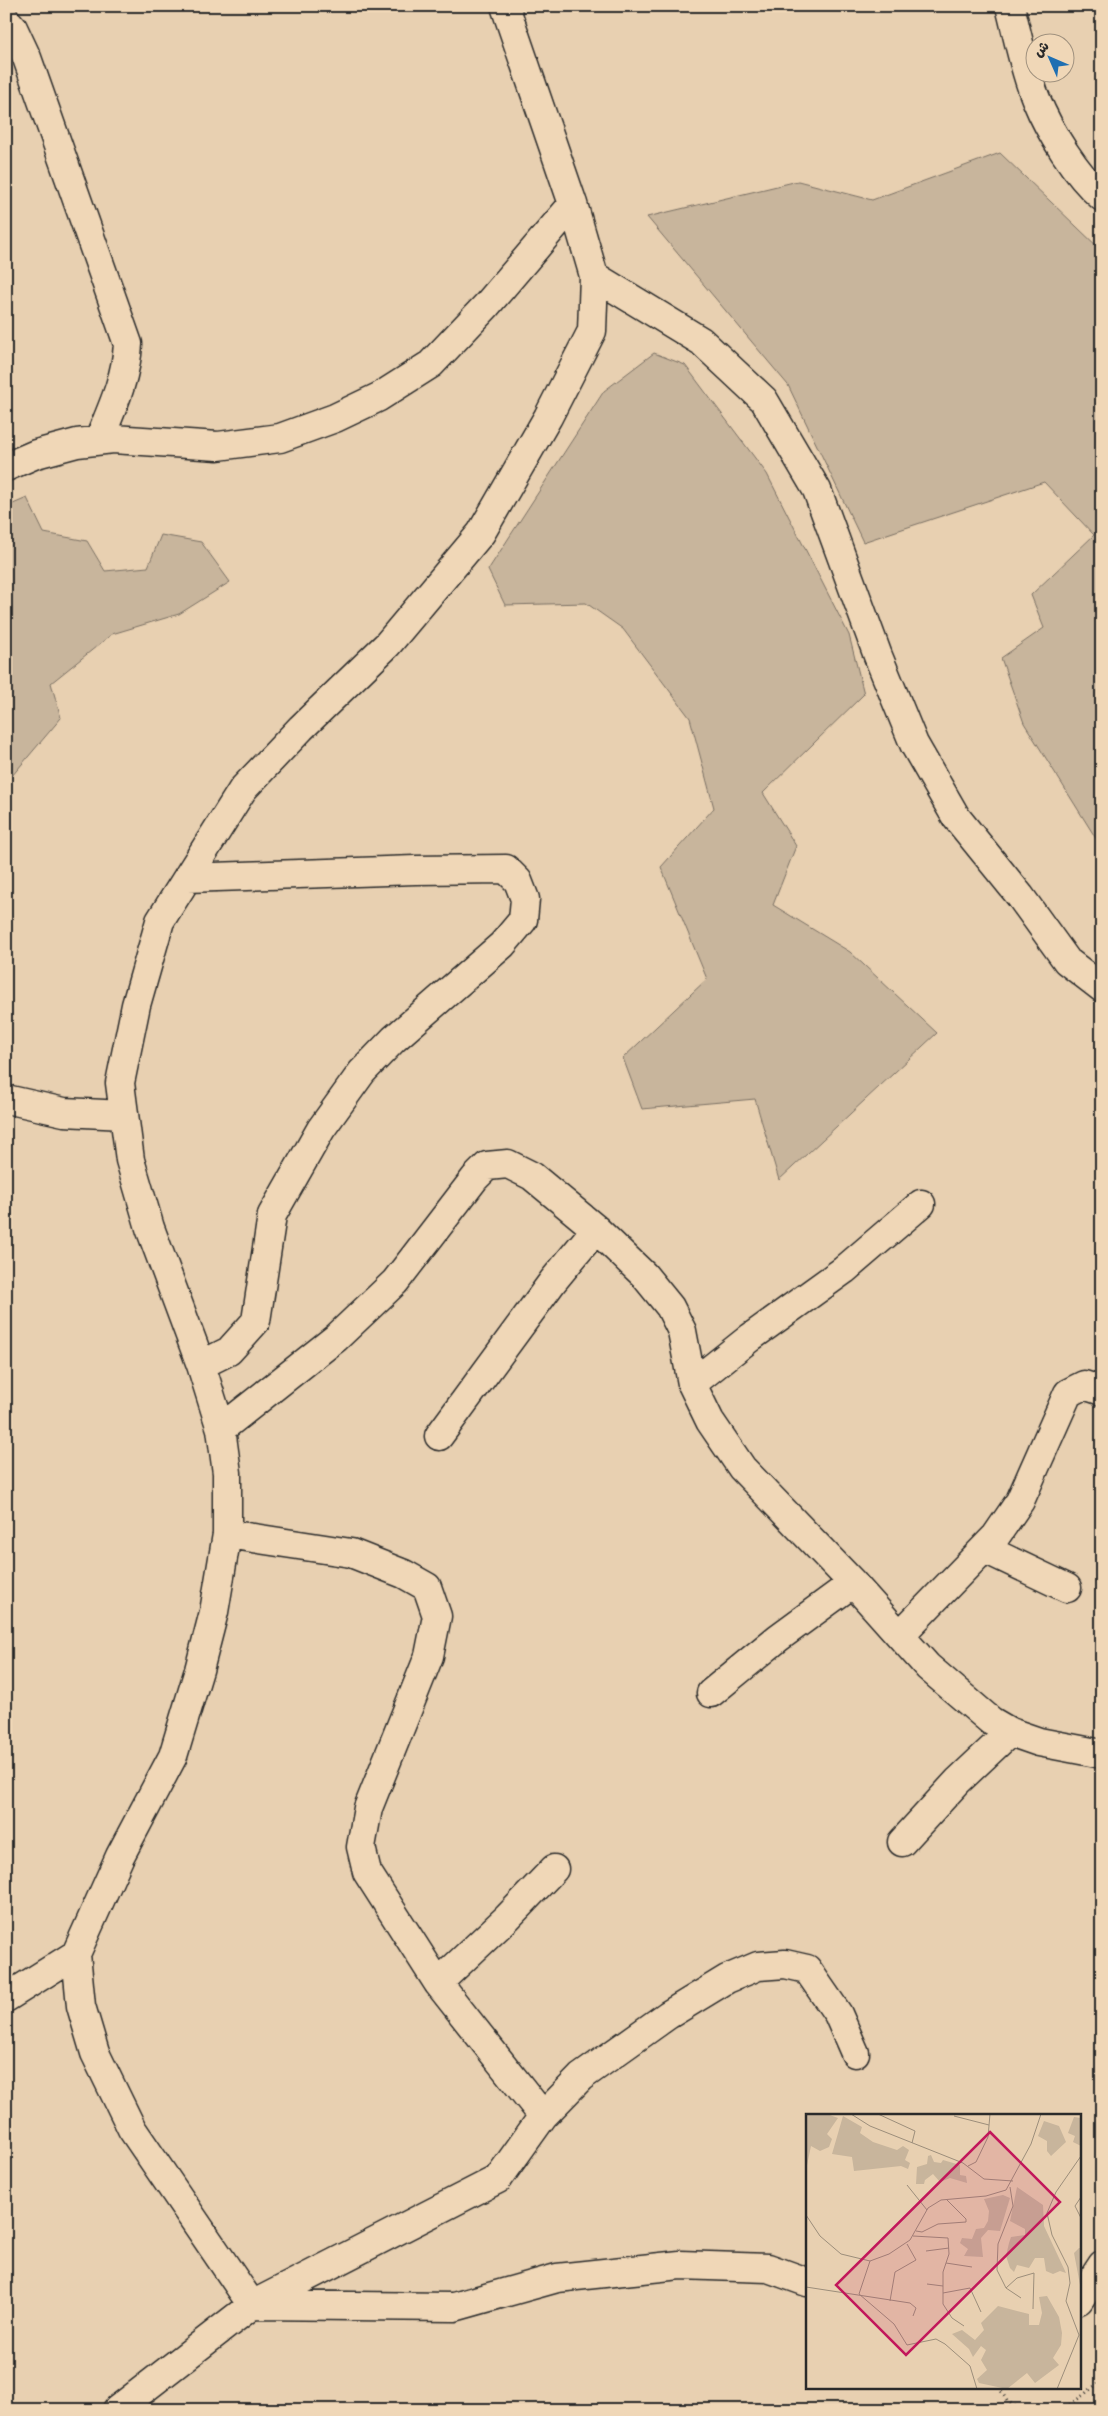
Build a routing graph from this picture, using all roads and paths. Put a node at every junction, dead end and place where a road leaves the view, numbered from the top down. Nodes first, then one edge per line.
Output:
1 (505, 6) edge
2 (1010, 6) edge
3 (6, 20) edge
4 (1102, 197) edge
5 (573, 204) junction
6 (594, 276) junction
7 (98, 440) junction
8 (6, 466) edge
9 (187, 878) junction
10 (1102, 988) edge
11 (6, 1099) edge
12 (124, 1115) junction
13 (921, 1204) dead end
14 (596, 1229) junction
15 (201, 1365) junction
16 (692, 1384) junction
17 (1102, 1391) edge
18 (221, 1428) junction
19 (440, 1436) dead end
20 (227, 1534) junction
21 (985, 1549) junction
22 (853, 1583) junction
23 (1067, 1588) dead end
24 (900, 1635) junction
25 (711, 1693) dead end
26 (1010, 1732) junction
27 (1102, 1754) edge
28 (902, 1842) dead end
29 (554, 1869) dead end
30 (76, 1954) junction
31 (438, 1982) junction
32 (6, 1998) edge
33 (855, 2052) dead end
34 (543, 2116) junction
35 (1102, 2264) edge
36 (806, 2282) edge
37 (1080, 2298) edge
38 (252, 2305) junction
39 (1102, 2380) edge
40 (1000, 2388) edge
41 (117, 2410) edge
42 (1020, 2410) edge
43 (1061, 2410) edge

1 - 5 street
2 - 4 street
3 - 7 street
5 - 6 street
5 - 7 street
6 - 9 street
6 - 10 street
7 - 8 street
9 - 12 street
9 - 15 street
11 - 12 street
12 - 15 street
13 - 16 street
14 - 16 street
14 - 18 street
14 - 19 street
15 - 18 street
16 - 22 street
17 - 21 street
18 - 20 street
20 - 30 street
20 - 31 street
21 - 23 street
21 - 24 street
22 - 24 street
22 - 25 street
24 - 26 street
26 - 27 street
26 - 28 street
29 - 31 street
30 - 32 street
30 - 38 street
31 - 34 street
33 - 34 street
34 - 38 street
35 - 37 street
36 - 38 street
38 - 41 street
39 - 43 path
40 - 42 path

